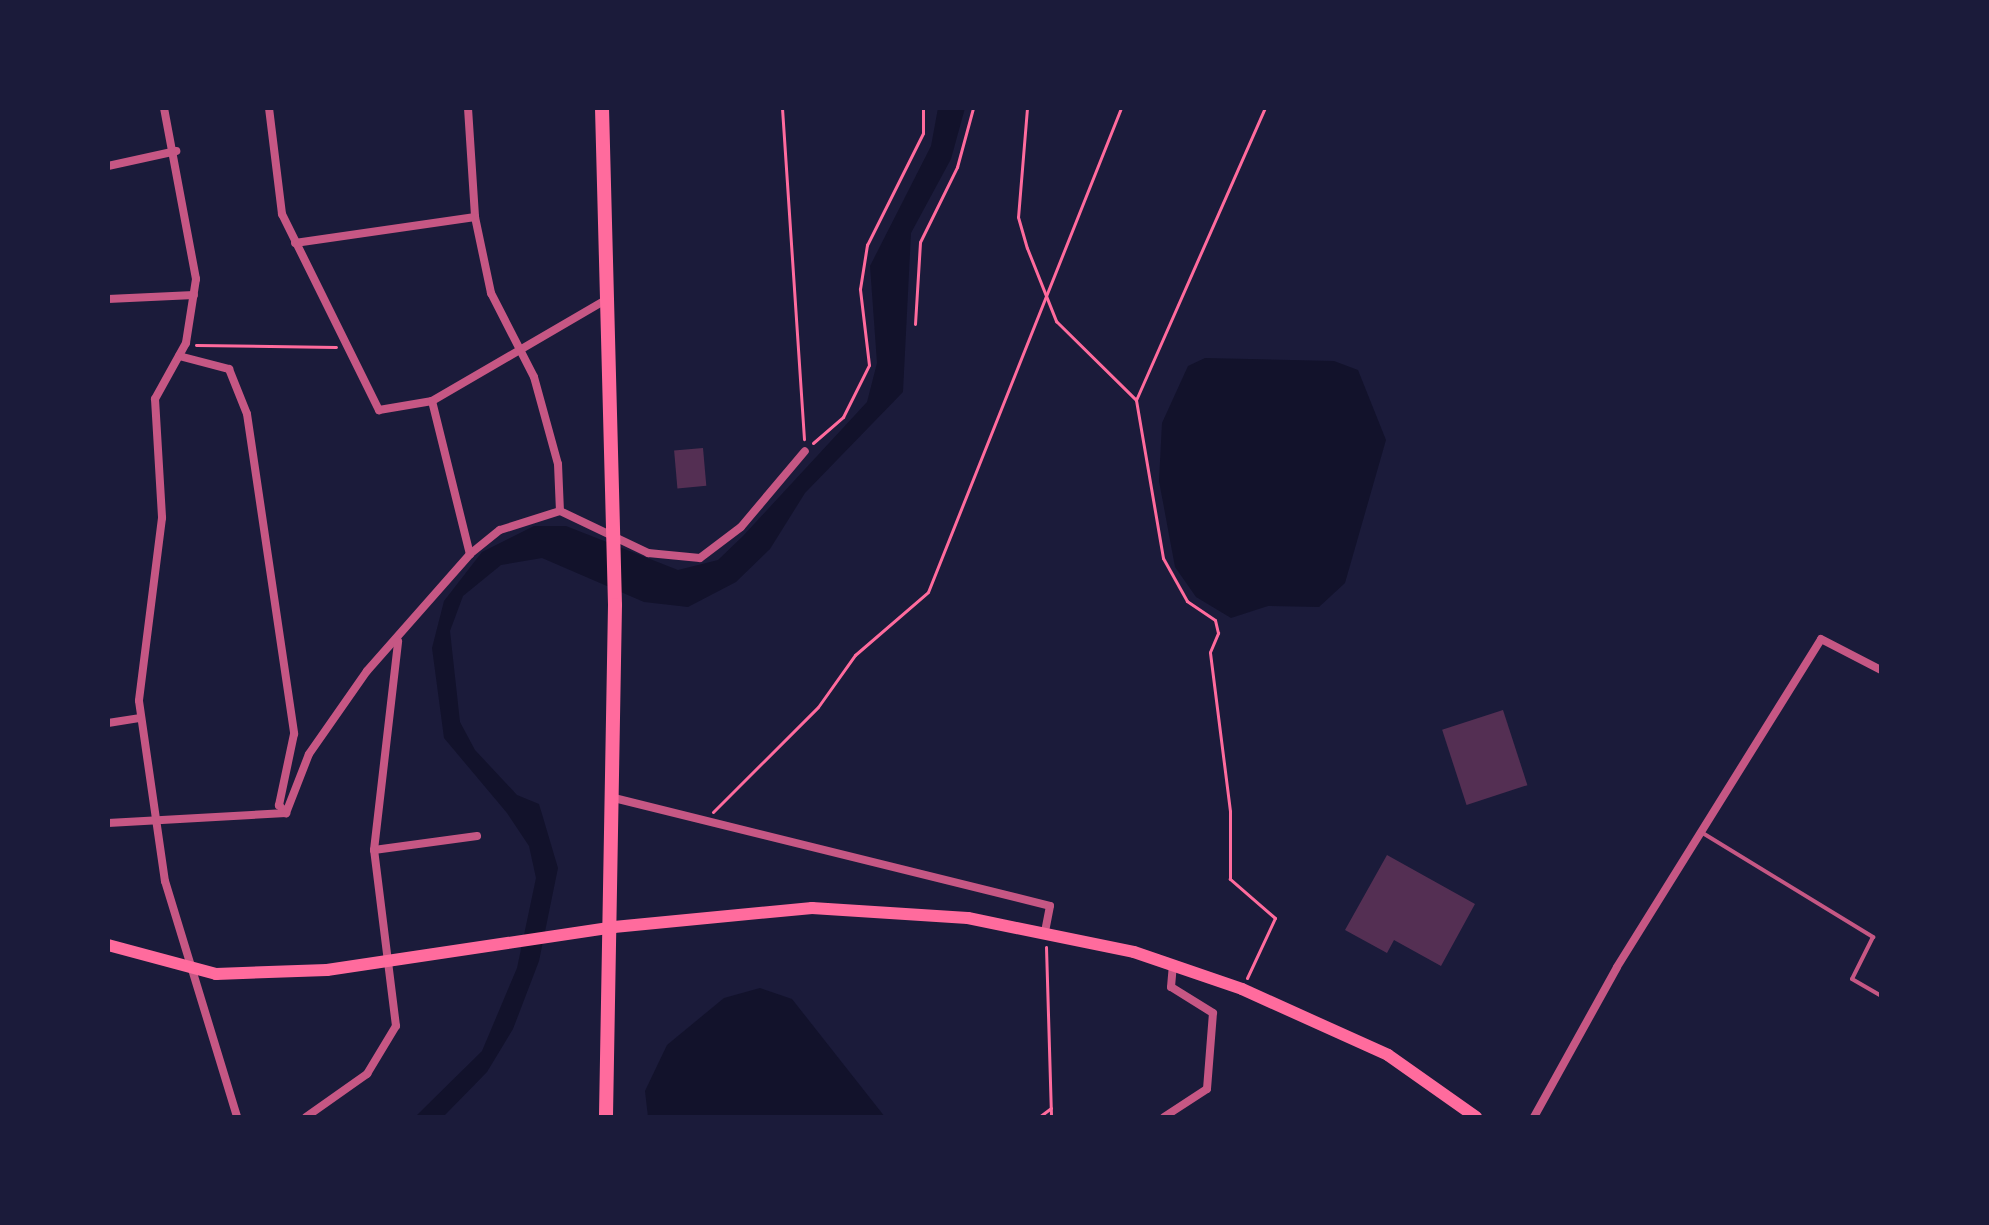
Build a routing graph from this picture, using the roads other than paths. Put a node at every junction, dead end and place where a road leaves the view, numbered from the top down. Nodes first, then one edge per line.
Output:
1 (164, 108) edge
2 (269, 108) edge
3 (468, 108) edge
4 (602, 108) edge
5 (176, 151) junction
6 (108, 166) edge
7 (475, 217) junction
8 (295, 243) junction
9 (194, 295) junction
10 (611, 298) junction
11 (108, 299) edge
12 (521, 354) junction
13 (179, 356) junction
14 (432, 401) junction
15 (805, 451) road end
16 (560, 511) junction
17 (612, 537) junction
18 (470, 554) junction
19 (398, 640) junction
20 (1881, 670) edge
21 (141, 718) junction
22 (108, 723) edge
23 (614, 798) junction
24 (286, 813) junction
25 (155, 822) junction
26 (108, 823) edge
27 (1699, 831) junction
28 (477, 836) dead end
29 (374, 850) junction
30 (614, 927) junction
31 (1045, 931) junction
32 (108, 945) edge
33 (388, 961) junction
34 (1173, 965) junction
35 (188, 969) junction
36 (1881, 996) edge
37 (237, 1117) edge
38 (306, 1117) edge
39 (606, 1117) edge
40 (1164, 1117) edge
41 (1476, 1117) edge
42 (1534, 1117) edge

1 - 5 street
2 - 8 street
3 - 7 street
4 - 10 main road
5 - 6 street
5 - 9 street
7 - 8 street
7 - 12 street
8 - 14 street
9 - 11 street
9 - 13 street
10 - 12 street
10 - 17 main road
12 - 14 street
12 - 16 street
13 - 21 street
13 - 24 street
14 - 18 street
15 - 17 street
16 - 17 street
16 - 18 street
17 - 23 main road
18 - 19 street
19 - 24 street
19 - 29 street
20 - 27 street
21 - 22 street
21 - 25 street
23 - 30 main road
23 - 31 street
24 - 25 street
25 - 26 street
25 - 35 street
27 - 36 lane
27 - 42 street
28 - 29 street
29 - 33 street
30 - 31 main road
30 - 33 main road
30 - 39 main road
31 - 34 main road
32 - 35 main road
33 - 35 main road
33 - 38 street
34 - 40 street
34 - 41 main road
35 - 37 street

